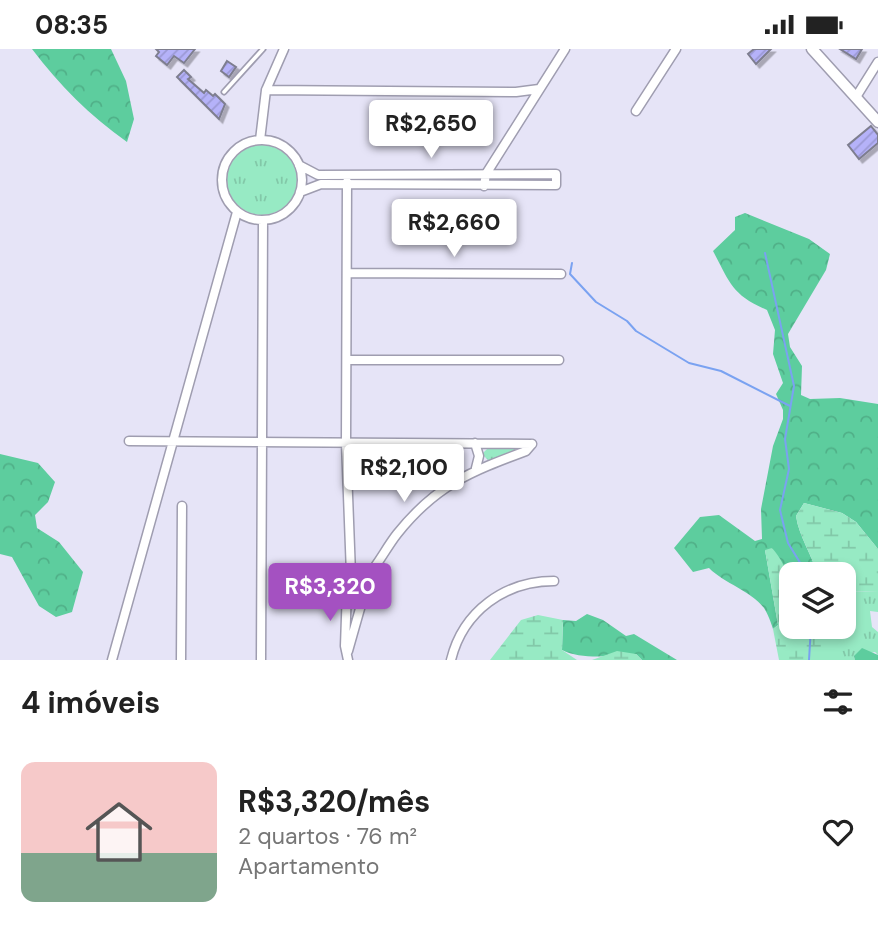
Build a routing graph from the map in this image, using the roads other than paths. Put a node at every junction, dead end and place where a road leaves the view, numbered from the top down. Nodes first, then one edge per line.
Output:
1 (263, 49) edge
2 (284, 49) edge
3 (565, 49) edge
4 (676, 49) edge
5 (811, 49) edge
6 (878, 62) edge
7 (539, 89) junction
8 (266, 90) junction
9 (224, 92) dead end
10 (516, 92) junction
11 (856, 97) junction
12 (527, 108) junction
13 (636, 111) dead end
14 (878, 122) edge
15 (260, 140) junction
16 (299, 165) junction
17 (486, 174) junction
18 (347, 179) junction
19 (484, 186) junction
20 (300, 192) junction
21 (237, 212) junction
22 (263, 220) junction
23 (347, 273) junction
24 (561, 274) dead end
25 (347, 360) junction
26 (559, 360) dead end
27 (129, 441) dead end
28 (172, 442) junction
29 (261, 442) junction
30 (346, 443) junction
31 (475, 443) junction
32 (476, 468) junction
33 (182, 506) dead end
34 (351, 574) junction
35 (366, 578) junction
36 (554, 581) dead end
37 (347, 589) junction
38 (365, 591) junction
39 (348, 655) edge
40 (111, 660) edge
41 (181, 660) edge
42 (261, 660) edge
43 (451, 660) edge

1 - 9 lane
2 - 8 street
3 - 7 street
4 - 13 street
5 - 11 street
6 - 11 street
7 - 10 street
7 - 12 street
8 - 10 street
8 - 15 street
10 - 12 street
11 - 14 street
12 - 17 street
15 - 16 street
15 - 21 street
16 - 18 street
16 - 20 street
17 - 18 street
17 - 19 street
17 - 19 street
18 - 19 street
18 - 20 street
18 - 23 street
20 - 22 street
21 - 22 street
21 - 28 street
22 - 29 street
23 - 24 street
23 - 25 street
25 - 26 street
25 - 30 street
27 - 28 street
28 - 29 street
28 - 40 street
29 - 30 street
29 - 42 street
30 - 31 street
30 - 34 street
31 - 32 street
31 - 32 street
32 - 35 street
33 - 41 street
34 - 35 street
34 - 37 street
35 - 38 street
36 - 43 street
37 - 38 street
37 - 39 street
38 - 39 street

